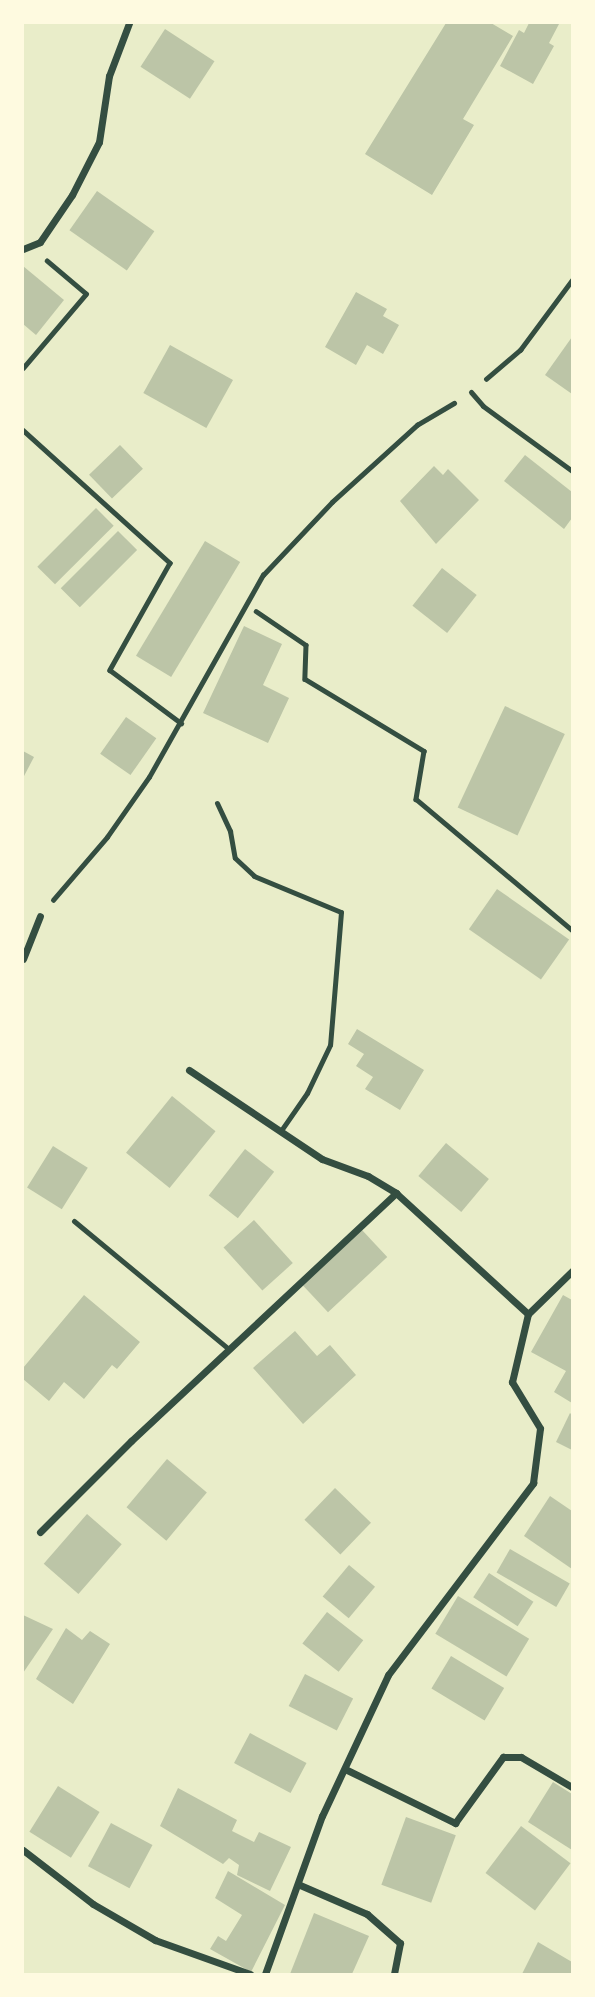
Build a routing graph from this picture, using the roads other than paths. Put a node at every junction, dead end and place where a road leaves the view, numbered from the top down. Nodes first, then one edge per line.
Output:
1 (129, 23) edge
2 (23, 249) edge
3 (471, 392) road end
4 (572, 471) edge
5 (217, 803) dead end
6 (40, 916) road end
7 (23, 959) edge
8 (189, 1070) dead end
9 (280, 1132) junction
10 (396, 1193) junction
11 (74, 1221) dead end
12 (572, 1271) edge
13 (528, 1314) junction
14 (229, 1349) junction
15 (40, 1532) dead end
16 (345, 1769) junction
17 (572, 1787) edge
18 (23, 1850) edge
19 (300, 1885) junction
20 (250, 1974) edge
21 (265, 1974) edge
22 (394, 1974) edge

1 - 2 street
3 - 4 lane
5 - 9 lane
6 - 7 street
8 - 9 street
9 - 10 street
10 - 13 street
10 - 14 street
11 - 14 lane
12 - 13 street
13 - 16 street
14 - 15 street
16 - 17 street
16 - 19 street
18 - 20 street
19 - 21 street
19 - 22 street

